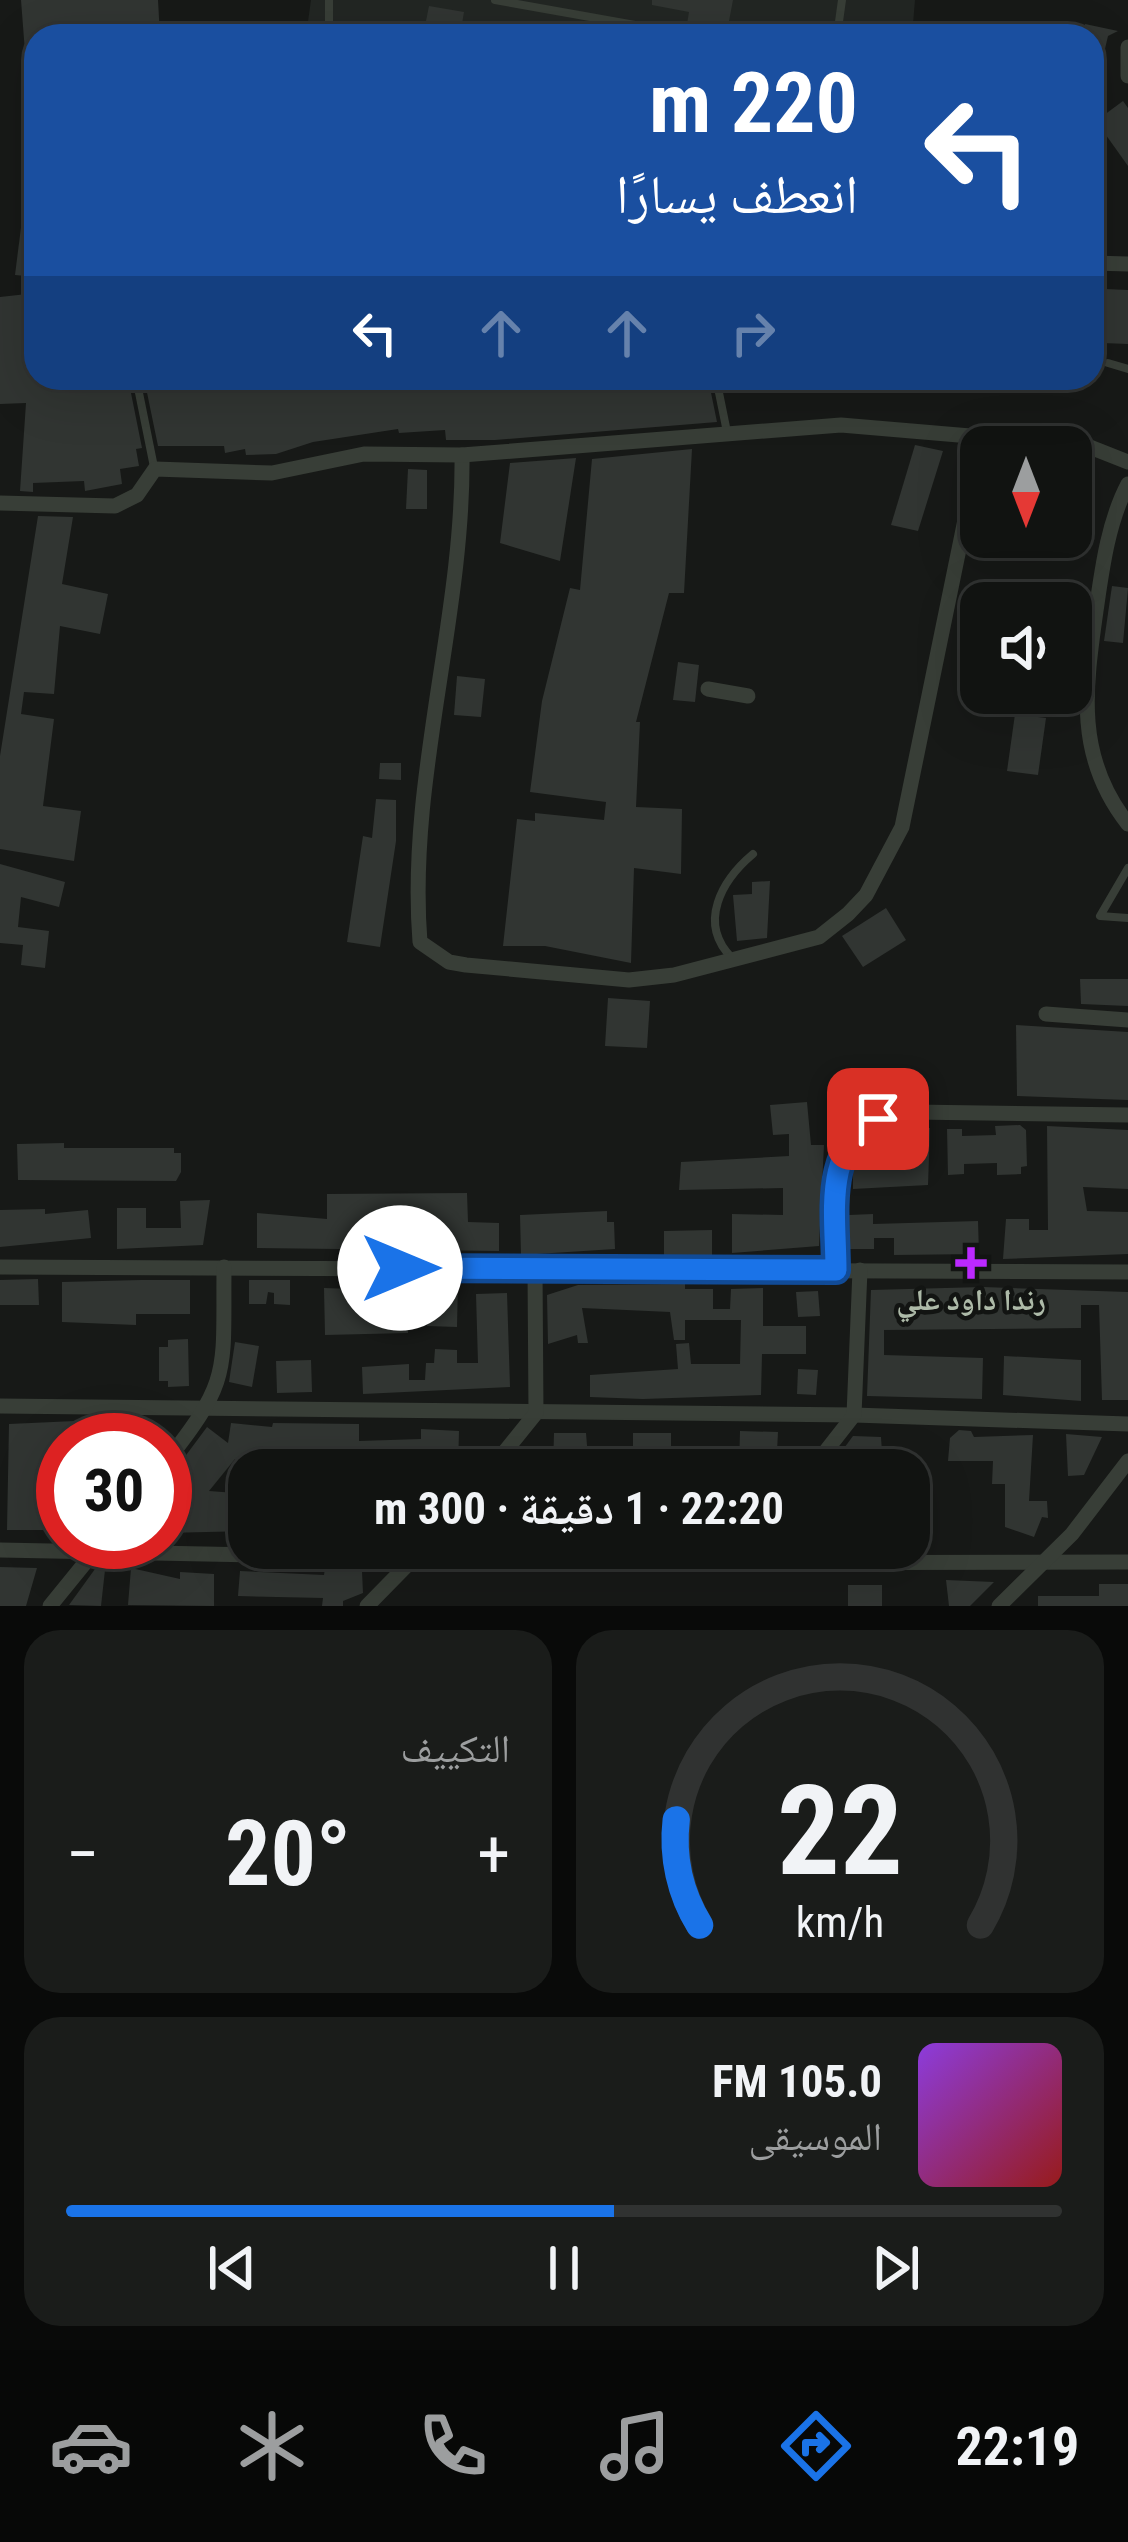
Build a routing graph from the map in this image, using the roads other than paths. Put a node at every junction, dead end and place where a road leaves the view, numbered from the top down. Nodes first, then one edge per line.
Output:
1 (495, 0) edge
2 (523, 2) edge
3 (633, 24) edge
4 (1128, 47) edge
5 (1128, 76) edge
6 (1108, 363) dead end
7 (1128, 369) edge
8 (139, 390) edge
9 (719, 390) edge
10 (728, 434) junction
11 (960, 434) edge
12 (1092, 446) edge
13 (462, 455) junction
14 (1128, 462) edge
15 (155, 469) junction
16 (1128, 484) edge
17 (0, 503) edge
18 (960, 557) edge
19 (708, 689) dead end
20 (748, 696) dead end
21 (1128, 824) edge
22 (753, 854) dead end
23 (1128, 868) edge
24 (1128, 918) edge
25 (733, 959) junction
26 (1046, 1014) dead end
27 (1128, 1020) edge
28 (1128, 1115) edge
29 (0, 1267) edge
30 (224, 1267) junction
31 (535, 1269) junction
32 (836, 1270) junction
33 (860, 1270) junction
34 (1128, 1271) edge
35 (0, 1406) edge
36 (208, 1409) junction
37 (536, 1413) junction
38 (854, 1415) junction
39 (1128, 1424) edge
40 (192, 1429) edge
41 (507, 1449) edge
42 (827, 1449) edge
43 (1128, 1461) edge
44 (36, 1549) edge
45 (192, 1549) edge
46 (0, 1550) edge
47 (228, 1550) edge
48 (1048, 1560) junction
49 (930, 1561) edge
50 (1128, 1562) edge
51 (81, 1569) edge
52 (403, 1569) edge
53 (50, 1606) edge
54 (367, 1606) edge
55 (1000, 1606) edge

1 - 2 lane
2 - 3 lane
4 - 5 street
6 - 7 lane
8 - 15 lane
9 - 10 lane
10 - 11 street
10 - 13 street
12 - 14 street
13 - 15 street
13 - 25 street
15 - 17 street
16 - 21 street
18 - 25 street
19 - 20 street
22 - 25 lane
23 - 24 lane
26 - 27 street
28 - 32 street
29 - 30 street
30 - 31 street
30 - 36 street
31 - 32 street
31 - 37 street
32 - 33 street
33 - 34 street
33 - 38 street
35 - 36 street
36 - 37 street
36 - 40 street
37 - 38 street
37 - 41 street
38 - 39 street
38 - 42 street
43 - 48 street
44 - 46 street
45 - 47 street
48 - 49 street
48 - 50 street
48 - 55 street
51 - 53 street
52 - 54 street

